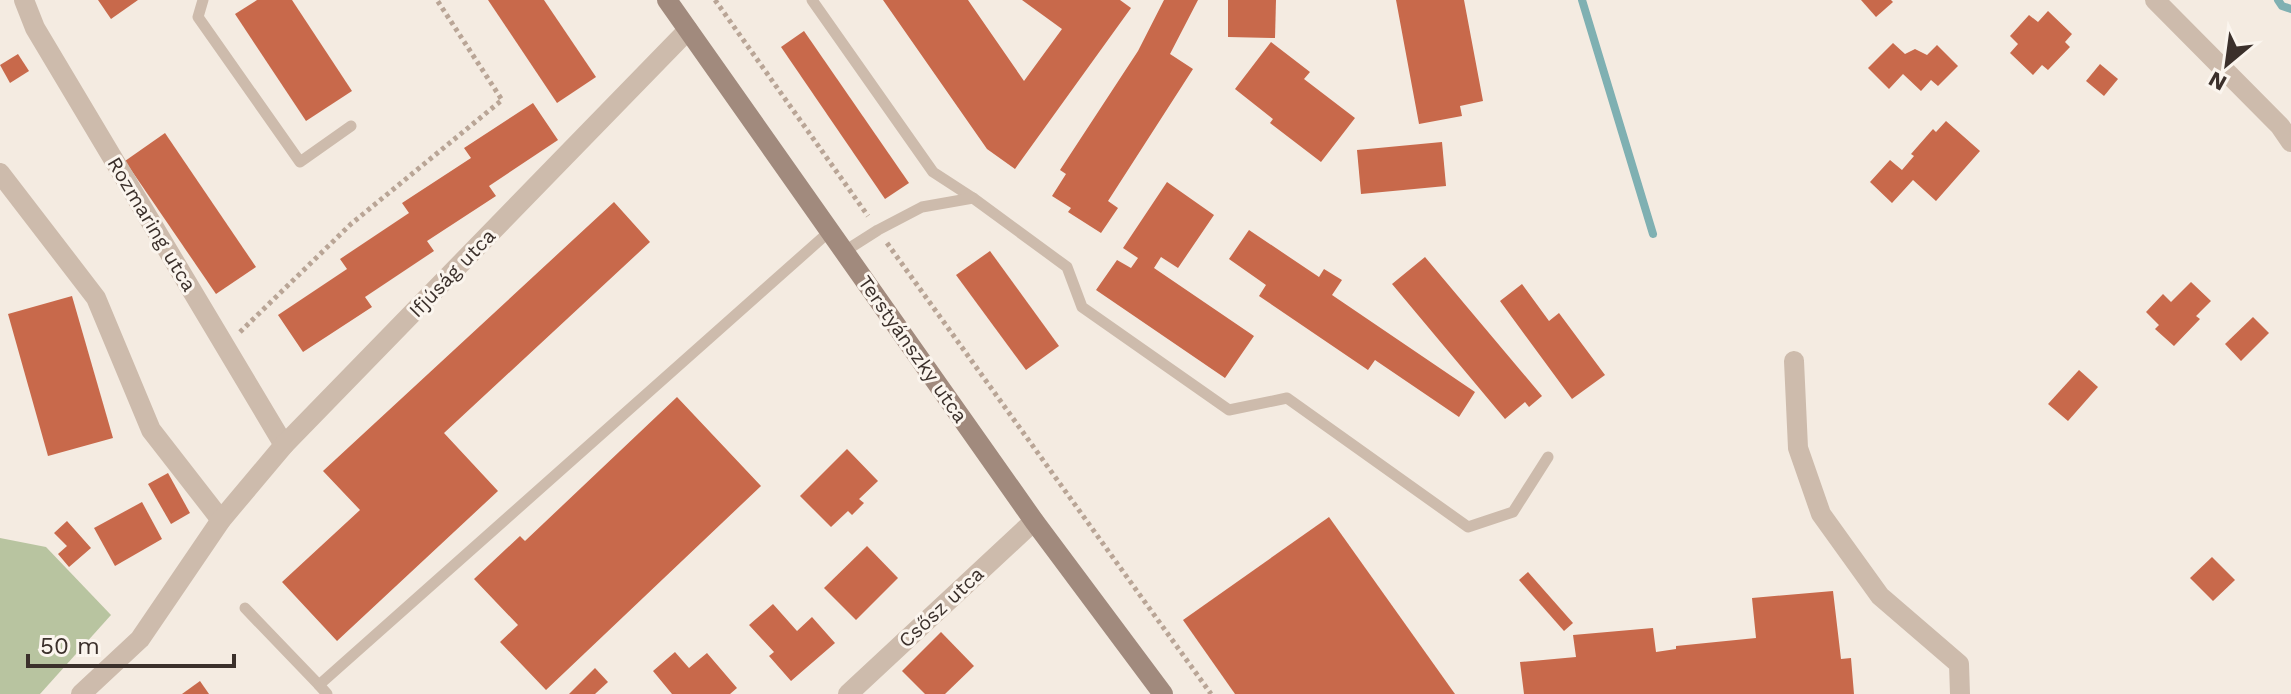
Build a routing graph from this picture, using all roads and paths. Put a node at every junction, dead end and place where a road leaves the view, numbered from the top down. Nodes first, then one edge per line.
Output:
1 (24, 0) edge
2 (203, 0) edge
3 (437, 0) edge
4 (667, 0) edge
5 (715, 0) edge
6 (812, 0) edge
7 (2155, 0) edge
8 (688, 30) junction
9 (351, 126) dead end
10 (2291, 142) edge
11 (0, 173) edge
12 (973, 198) junction
13 (878, 230) junction
14 (830, 231) junction
15 (845, 251) junction
16 (225, 346) junction
17 (1794, 361) dead end
18 (284, 445) junction
19 (1548, 457) dead end
20 (221, 520) junction
21 (1034, 521) junction
22 (245, 608) dead end
23 (323, 689) edge
24 (81, 694) edge
25 (848, 694) edge
26 (1163, 694) edge
27 (1211, 694) edge
28 (1960, 694) edge

1 - 16 street, Rozmaring utca
2 - 9 lane
3 - 16 path
4 - 8 main road, Terstyánszky utca
5 - 13 path
6 - 12 lane
7 - 10 street
8 - 14 main road, Terstyánszky utca
8 - 18 street, Ifjúság utca
11 - 20 street
12 - 13 lane
12 - 19 lane
13 - 15 lane
13 - 27 path
14 - 15 main road, Terstyánszky utca
14 - 23 lane
15 - 21 main road, Terstyánszky utca
16 - 18 street, Rozmaring utca
17 - 28 street
18 - 20 street, Ifjúság utca
20 - 24 street, Ifjúság utca
21 - 25 street, Csősz utca
21 - 26 main road, Terstyánszky utca
22 - 23 lane

